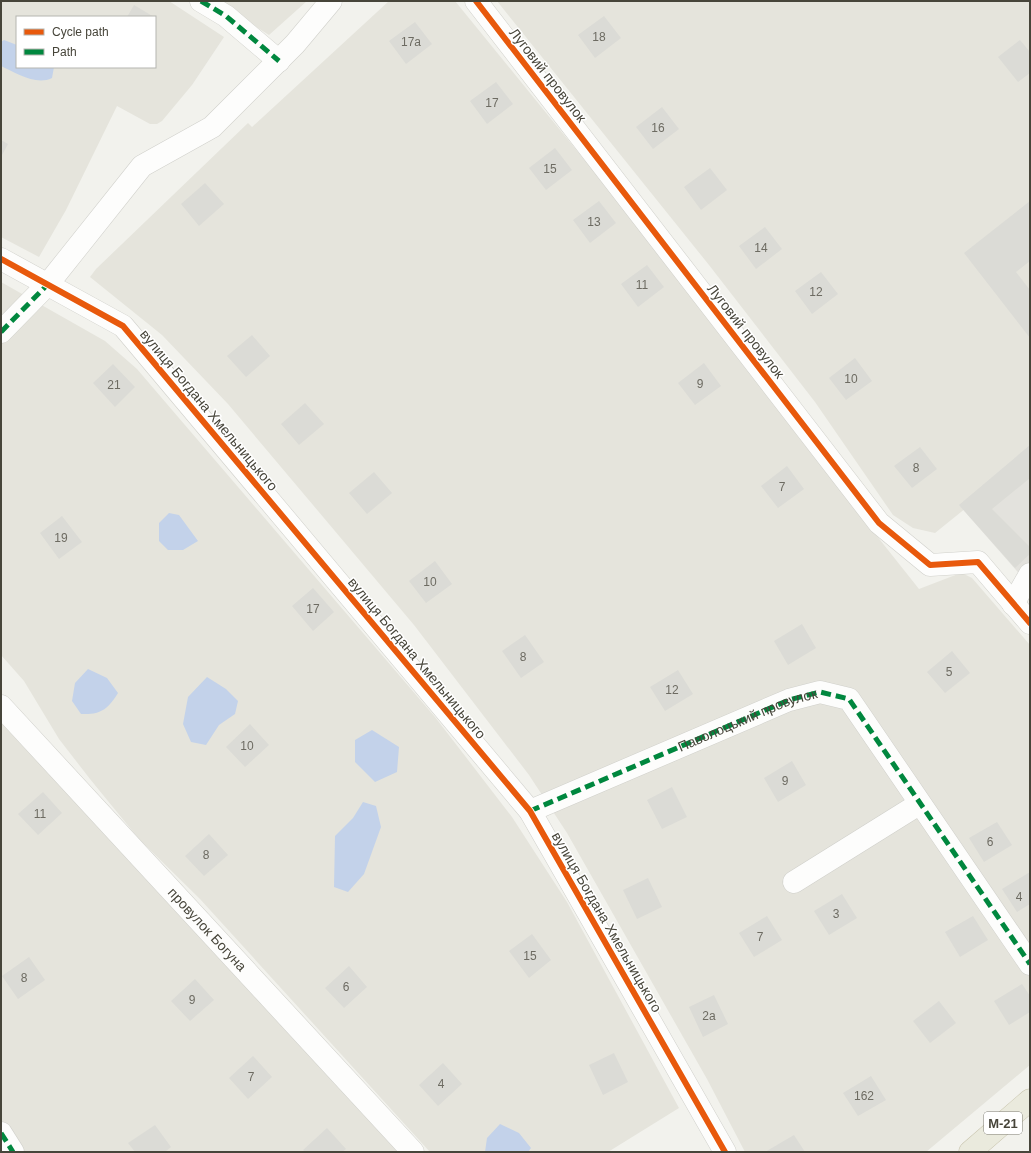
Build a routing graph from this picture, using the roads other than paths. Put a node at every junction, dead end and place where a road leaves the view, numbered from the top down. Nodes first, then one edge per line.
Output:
1 (201, 1) edge
2 (331, 1) edge
3 (476, 1) edge
4 (279, 61) junction
5 (1, 259) edge
6 (48, 284) junction
7 (1, 332) edge
8 (1030, 574) edge
9 (1013, 604) junction
10 (1030, 623) edge
11 (1, 706) edge
12 (920, 804) junction
13 (530, 811) junction
14 (794, 882) dead end
15 (1030, 964) edge
16 (1030, 1100) edge
17 (1, 1133) edge
18 (975, 1150) edge
19 (14, 1152) edge
20 (413, 1152) edge
21 (725, 1152) edge

1 - 4 street
2 - 4 street
3 - 9 street, Луговий провулок
4 - 6 street
5 - 6 street, вулиця Богдана Хмельницького
6 - 7 street
6 - 13 street, вулиця Богдана Хмельницького
8 - 9 street
9 - 10 street, Луговий провулок
11 - 20 street, провулок Богуна
12 - 13 street, Паволоцький провулок
12 - 14 street
12 - 15 street, Паволоцький провулок
13 - 21 street, вулиця Богдана Хмельницького
16 - 18 highway, М-21
17 - 19 street

